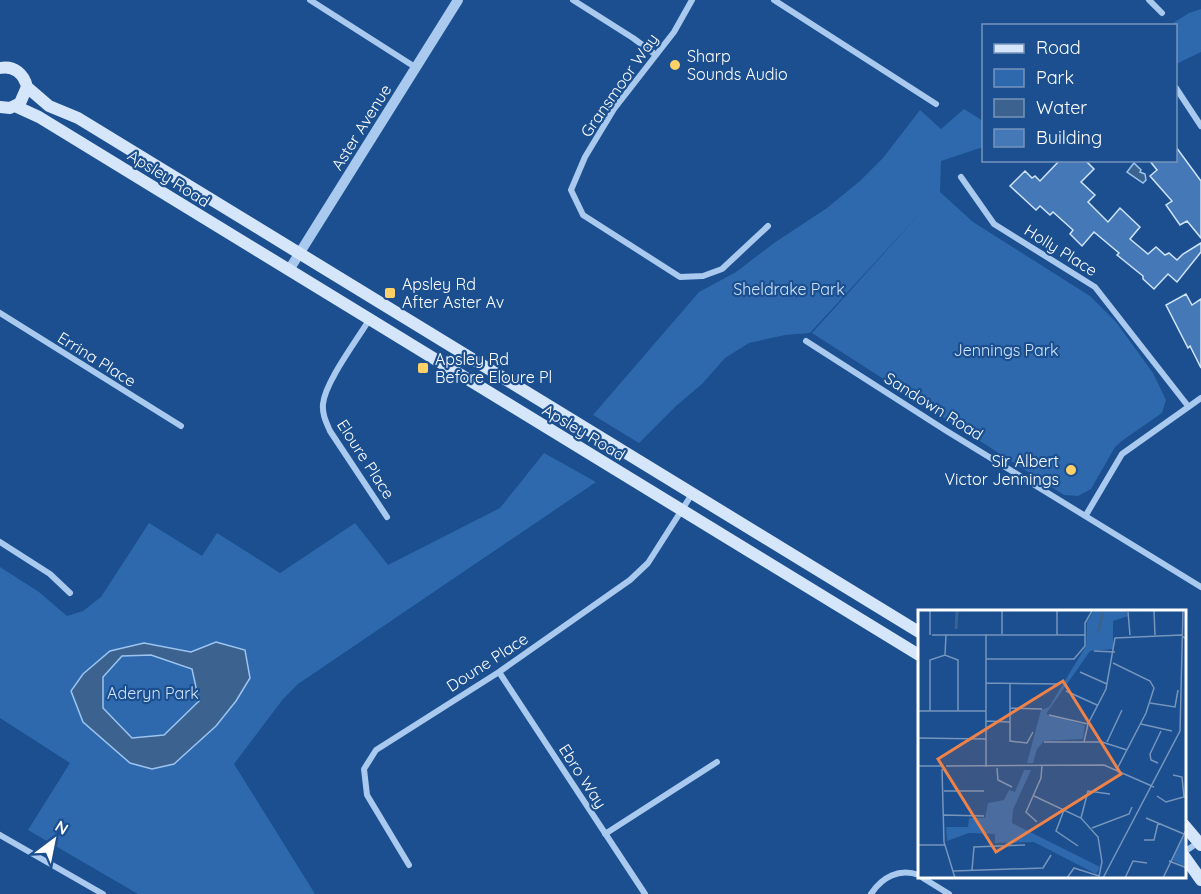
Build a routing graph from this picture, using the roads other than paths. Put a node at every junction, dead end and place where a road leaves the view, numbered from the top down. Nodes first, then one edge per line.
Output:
1 (310, 0) edge
2 (458, 0) edge
3 (573, 0) edge
4 (692, 0) edge
5 (774, 0) edge
6 (1149, 0) edge
7 (1162, 13) dead end
8 (656, 55) junction
9 (415, 67) junction
10 (0, 68) edge
11 (27, 87) junction
12 (1177, 90) edge
13 (936, 105) dead end
14 (5, 108) edge
15 (1201, 126) edge
16 (961, 177) dead end
17 (768, 226) dead end
18 (300, 253) junction
19 (289, 270) junction
20 (0, 313) edge
21 (369, 320) junction
22 (806, 341) dead end
23 (1201, 398) edge
24 (1188, 406) junction
25 (181, 426) dead end
26 (692, 494) junction
27 (682, 510) junction
28 (1086, 515) junction
29 (387, 517) dead end
30 (0, 542) edge
31 (1201, 587) edge
32 (70, 593) dead end
33 (918, 631) edge
34 (918, 654) edge
35 (499, 672) junction
36 (717, 762) dead end
37 (1186, 826) edge
38 (605, 834) junction
39 (0, 835) edge
40 (1200, 842) edge
41 (1186, 853) edge
42 (1186, 856) edge
43 (409, 865) dead end
44 (918, 875) edge
45 (925, 879) edge
46 (1201, 880) edge
47 (103, 894) edge
48 (645, 894) edge
49 (871, 894) edge
50 (949, 894) edge

1 - 9 street
2 - 9 street, Aster Avenue
3 - 8 street
4 - 8 street, Gransmoor Way
5 - 13 street
6 - 7 street
8 - 17 street, Gransmoor Way
9 - 18 street, Aster Avenue
10 - 11 main road, Apsley Road
11 - 14 main road, Apsley Road
11 - 18 main road, Apsley Road
12 - 15 street
14 - 19 main road, Apsley Road
16 - 24 street, Holly Place
18 - 19 street, Aster Avenue
18 - 26 main road, Apsley Road
19 - 21 main road, Apsley Road
20 - 25 street, Errina Place
21 - 27 main road, Apsley Road
21 - 29 street, Eloure Place
22 - 28 street, Sandown Road
23 - 24 street
24 - 28 street
26 - 27 street, Doune Place
26 - 33 main road, Apsley Road
27 - 34 main road, Apsley Road
27 - 35 street, Doune Place
28 - 31 street, Sandown Road
30 - 32 street
35 - 38 street, Ebro Way
35 - 43 street, Doune Place
36 - 38 street
37 - 40 main road
38 - 48 street, Ebro Way
39 - 47 street
40 - 41 street
42 - 46 main road
44 - 49 street
45 - 50 street

